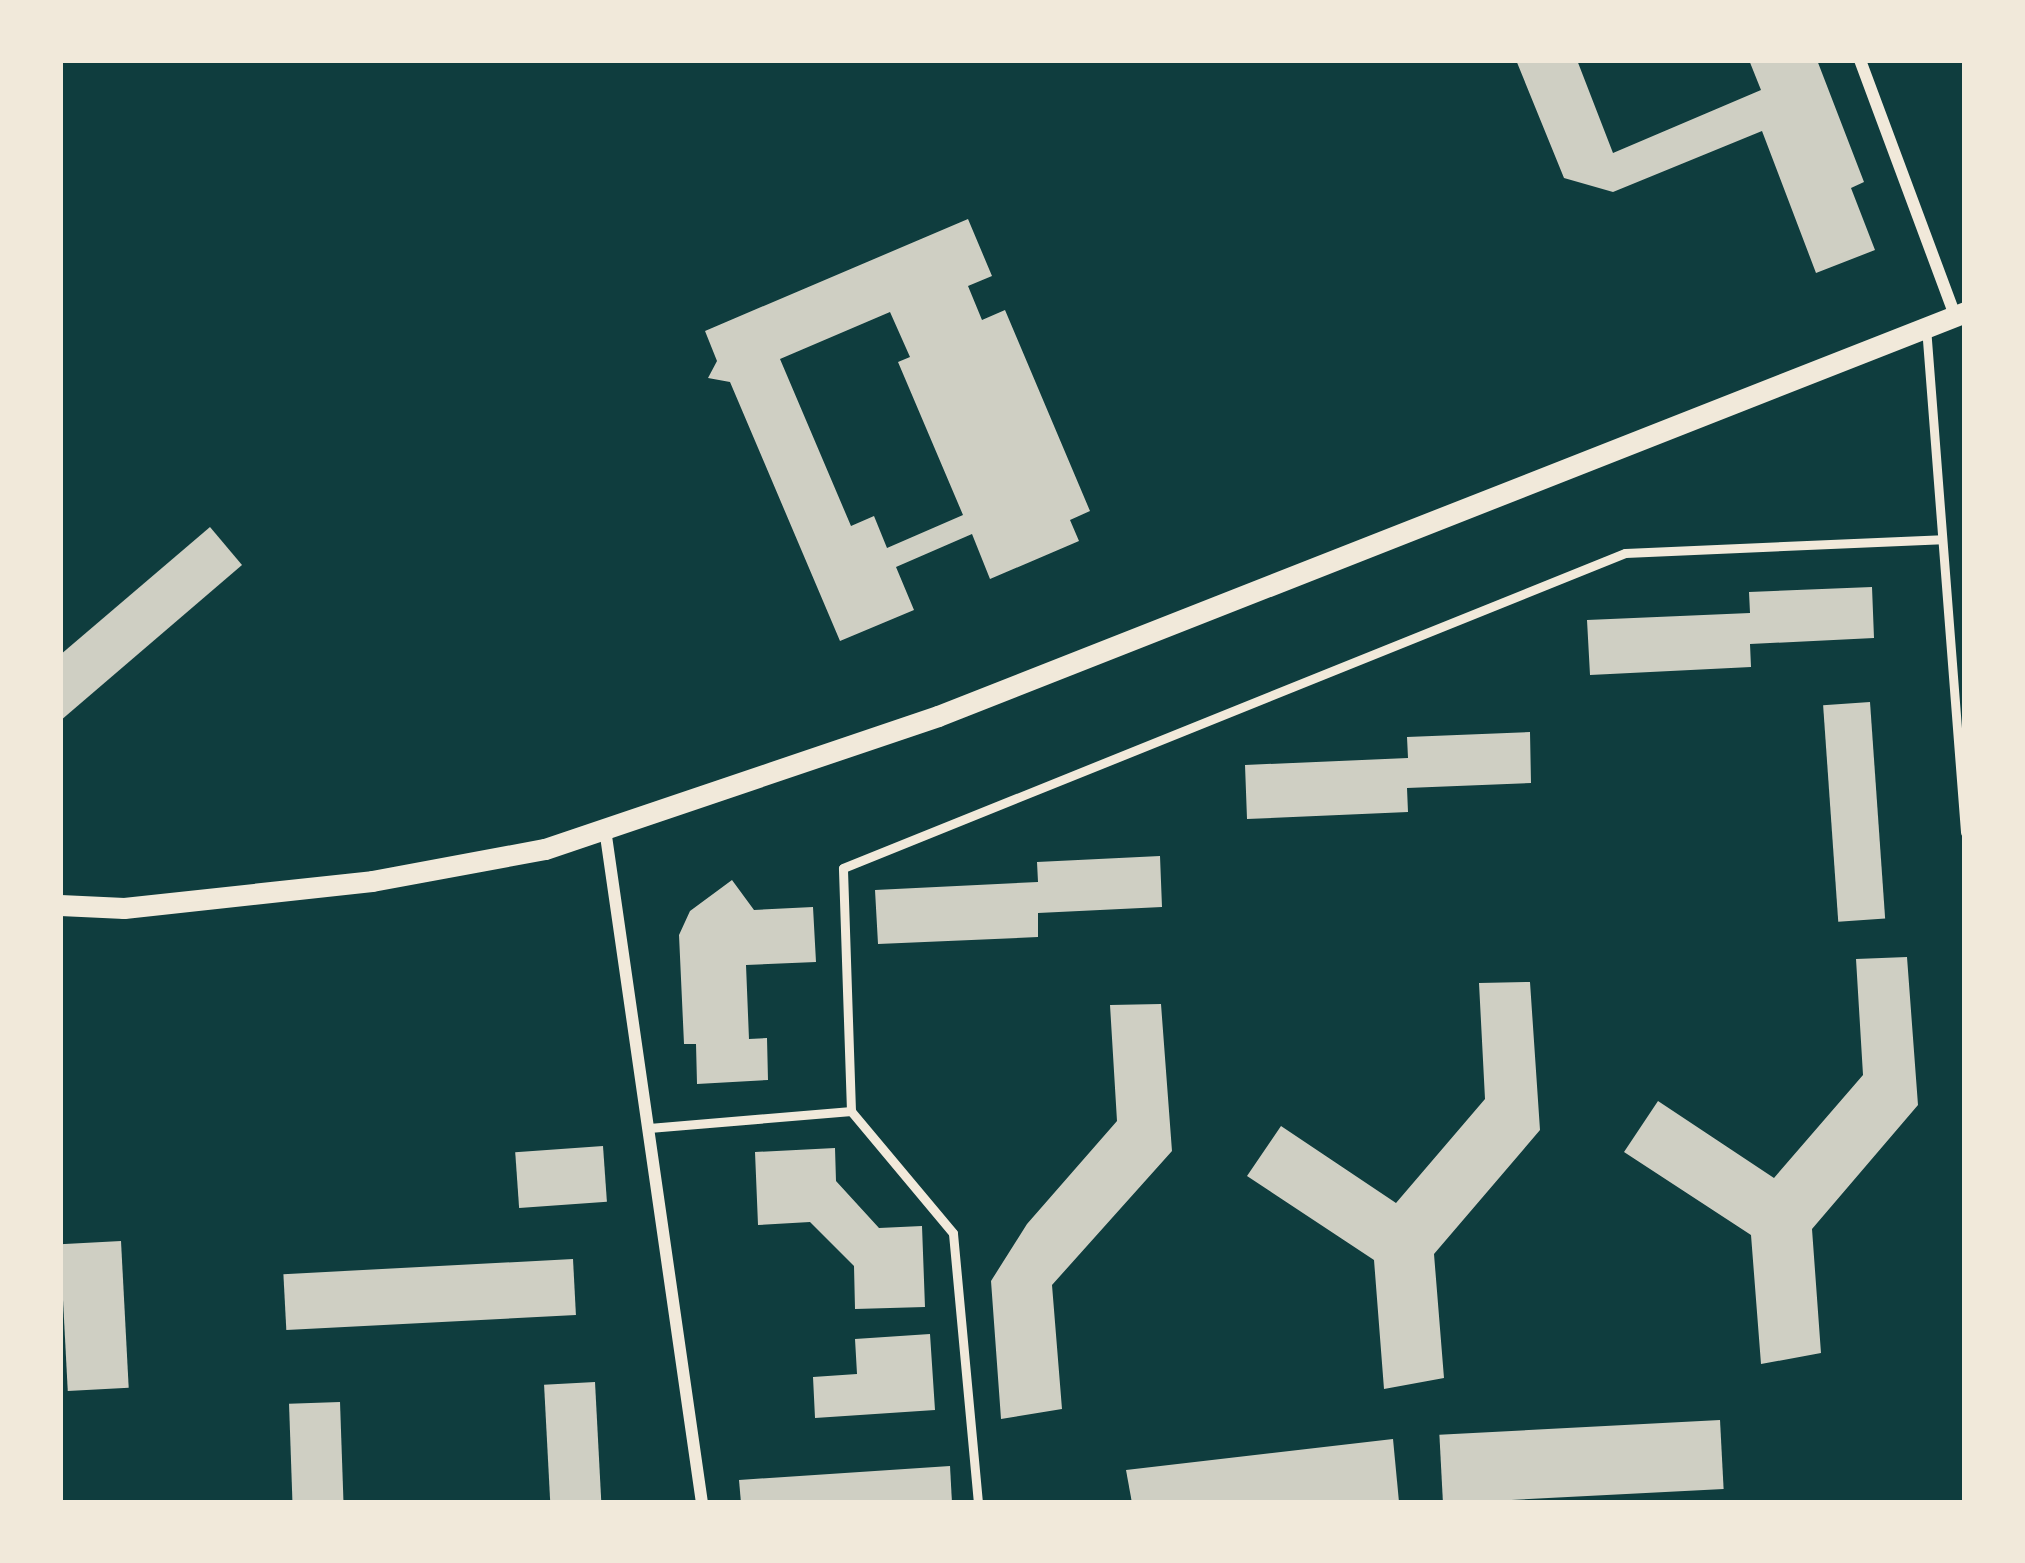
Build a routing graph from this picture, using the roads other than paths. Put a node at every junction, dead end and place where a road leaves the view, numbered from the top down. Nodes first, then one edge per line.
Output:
1 (1860, 60) edge
2 (1960, 314) edge
3 (1926, 327) junction
4 (1942, 539) junction
5 (605, 829) junction
6 (1965, 832) edge
7 (60, 905) edge
8 (851, 1111) junction
9 (649, 1128) junction
10 (702, 1503) edge
11 (978, 1503) edge

1 - 2 street
2 - 3 street
3 - 4 lane
3 - 5 street
4 - 6 lane
4 - 8 lane
5 - 7 street
5 - 9 street
8 - 9 lane
8 - 11 lane
9 - 10 street

